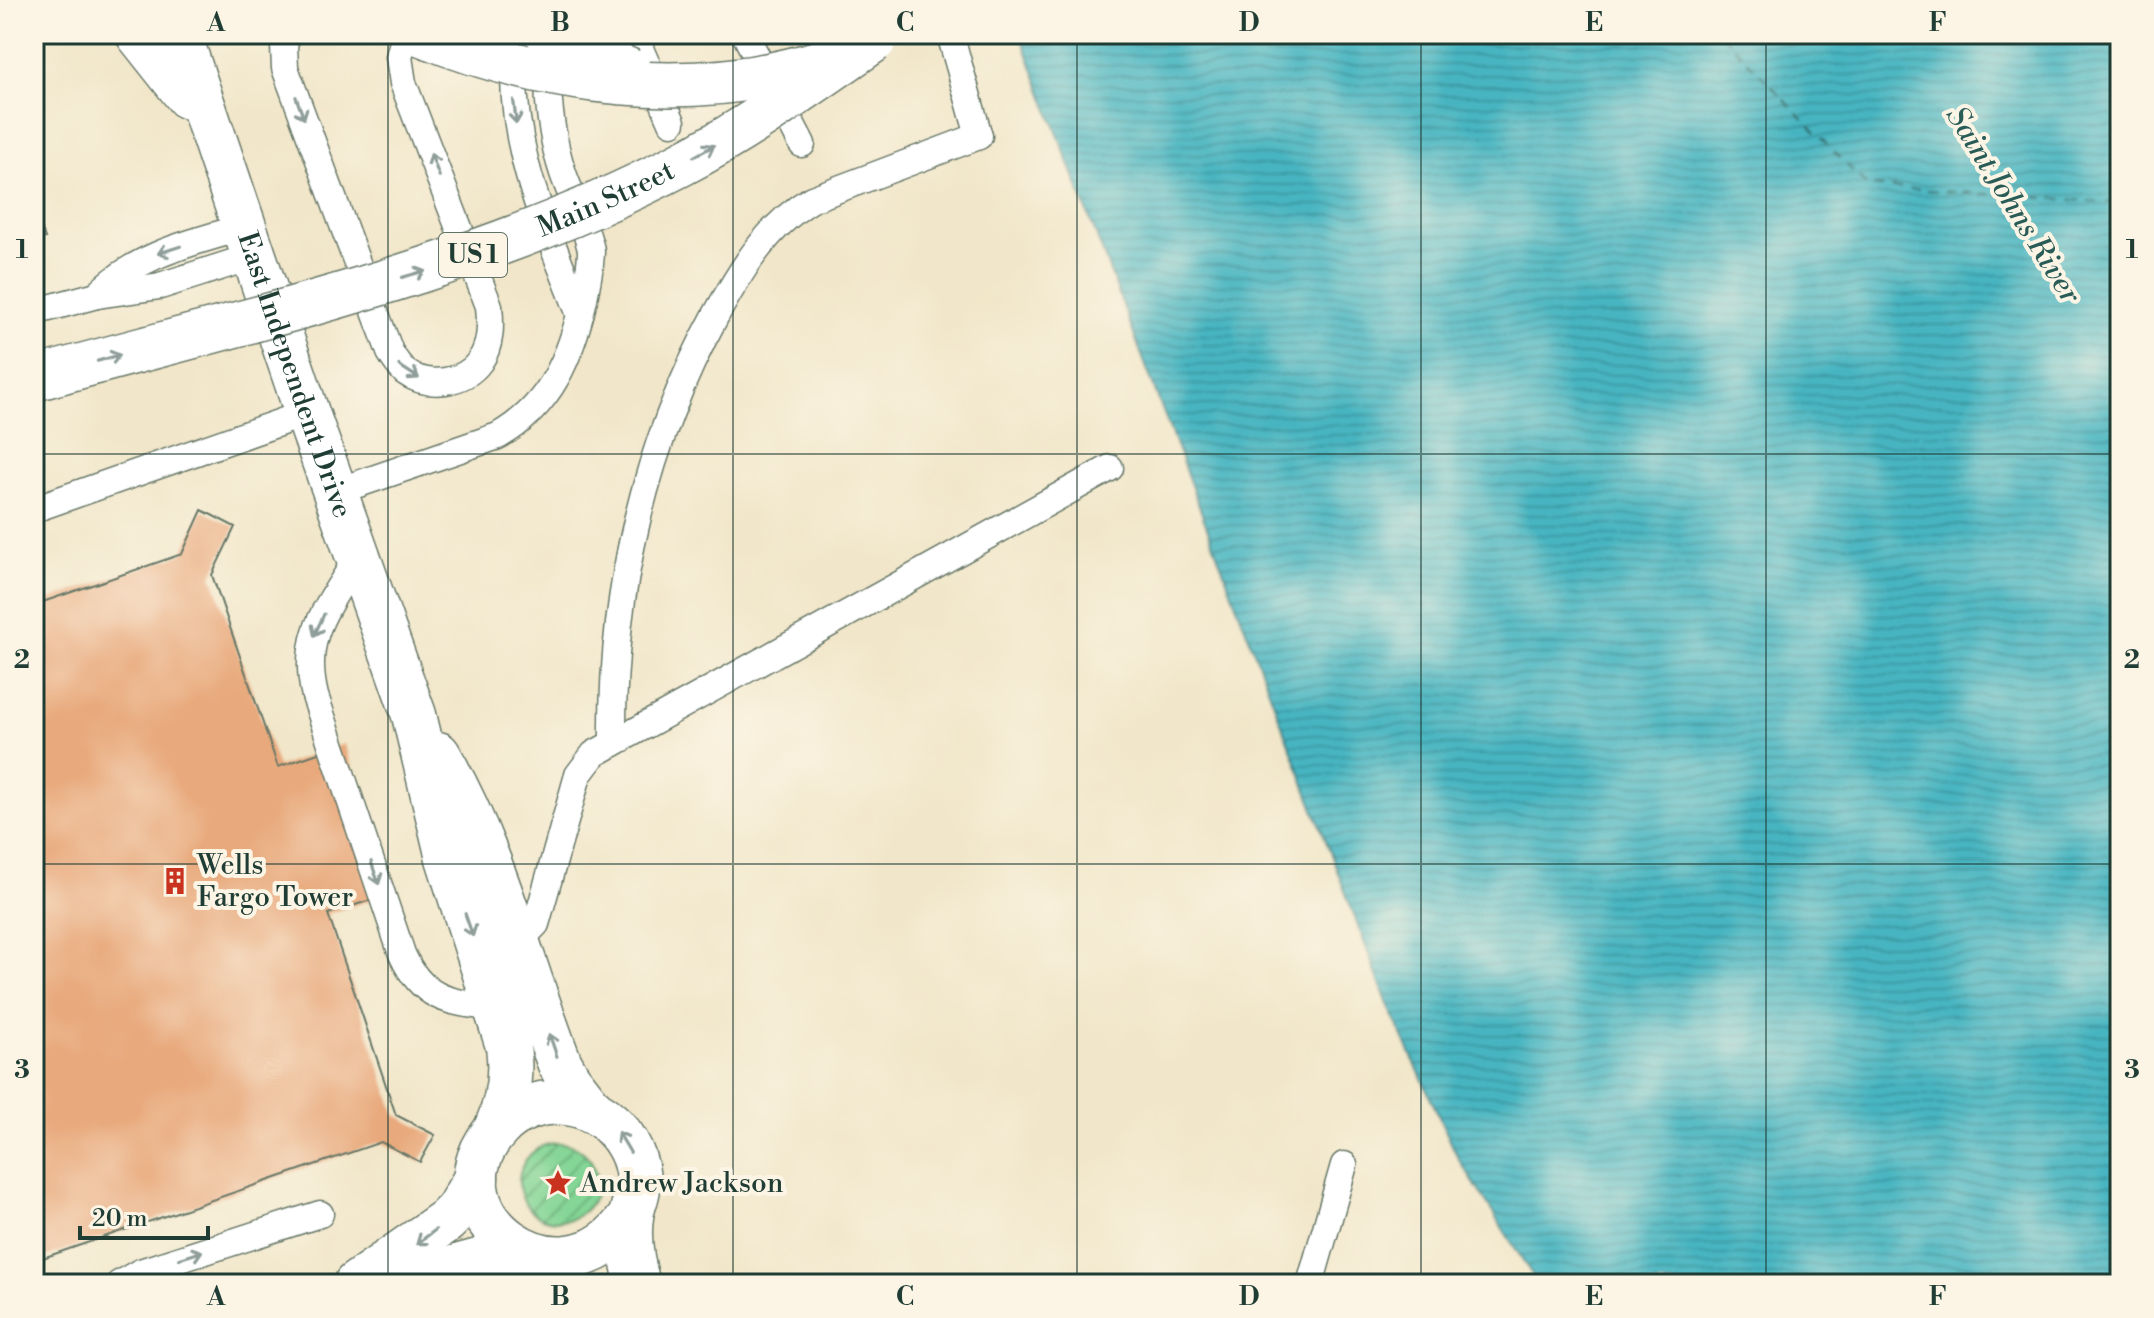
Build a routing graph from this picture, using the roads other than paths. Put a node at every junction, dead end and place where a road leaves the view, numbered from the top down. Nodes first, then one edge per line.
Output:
1 (138, 34) edge
2 (179, 34) edge
3 (287, 34) edge
4 (405, 34) edge
5 (422, 34) edge
6 (517, 34) edge
7 (550, 34) edge
8 (637, 34) edge
9 (745, 34) edge
10 (950, 34) edge
11 (676, 103) junction
12 (802, 144) dead end
13 (228, 182) junction
14 (249, 242) junction
15 (34, 312) edge
16 (580, 315) junction
17 (34, 379) edge
18 (307, 413) junction
19 (1110, 468) dead end
20 (335, 492) junction
21 (34, 509) edge
22 (358, 557) junction
23 (414, 715) junction
24 (613, 743) junction
25 (518, 942) junction
26 (496, 1008) junction
27 (593, 1111) junction
28 (496, 1129) junction
29 (1344, 1165) dead end
30 (476, 1178) junction
31 (320, 1214) dead end
32 (631, 1216) junction
33 (554, 1268) edge
34 (119, 1284) edge
35 (356, 1284) edge
36 (395, 1284) edge
37 (638, 1284) edge
38 (1310, 1284) edge

1 - 13 street
2 - 13 street, East Independent Drive
3 -> 4 lane
5 - 11 street, US 1, bridge
6 -> 16 lane
7 - 11 street, bridge
7 - 16 lane
8 - 11 lane
9 - 12 lane
10 - 24 lane
17 -> 11 street, Main Street / US 1, bridge
13 - 14 street, East Independent Drive
14 - 15 lane
14 - 18 street, East Independent Drive
16 - 20 lane
18 - 20 street, East Independent Drive
18 - 21 lane
19 - 24 lane
20 - 22 street, East Independent Drive
22 - 23 street, East Independent Drive
22 -> 26 lane
23 - 25 street, East Independent Drive
23 -> 26 street, East Independent Drive
24 - 25 lane
27 -> 25 street, East Independent Drive
26 - 28 street, East Independent Drive
27 - 28 street
32 -> 27 street, East Independent Drive
28 - 30 street, East Independent Drive
29 - 38 lane
30 - 33 street, East Independent Drive
30 -> 35 street
34 -> 31 lane
32 - 33 street
32 - 37 street, East Independent Drive
33 - 36 street

